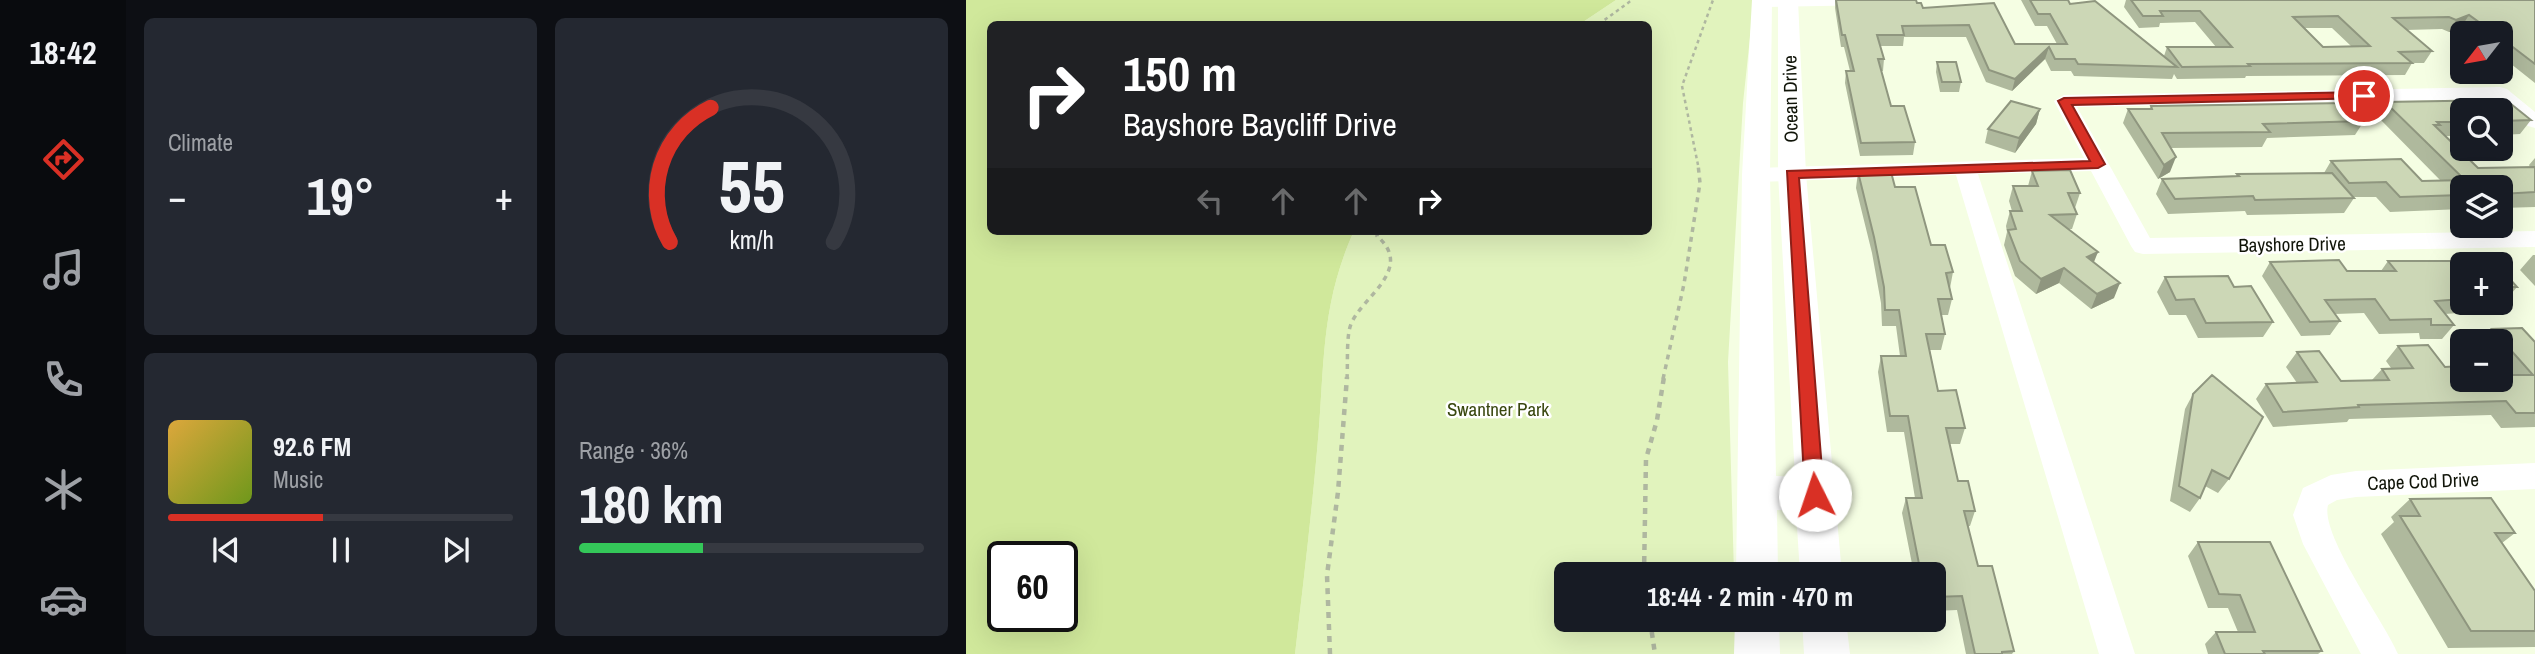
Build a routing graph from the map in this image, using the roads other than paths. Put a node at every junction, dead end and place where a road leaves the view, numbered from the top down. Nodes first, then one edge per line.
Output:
1 (1877, 0) edge
2 (1775, 1) edge
3 (1774, 65) junction
4 (2535, 122) edge
5 (2098, 164) junction
6 (1965, 169) junction
7 (1792, 174) junction
8 (1756, 175) junction
9 (2535, 239) edge
10 (2535, 476) edge
11 (1757, 492) junction
12 (1815, 495) junction
13 (1757, 562) edge
14 (1820, 562) edge
15 (1757, 632) edge
16 (1825, 632) edge
17 (1757, 654) edge
18 (1827, 654) edge
19 (2117, 654) edge
20 (2379, 654) edge

1 - 2 street
2 - 3 main road, Ocean Drive
3 - 7 main road, Ocean Drive
3 - 8 main road, Ocean Drive
4 - 5 street
5 - 6 street
5 - 9 street, Bayshore Drive
6 - 7 street
6 - 19 street
7 - 8 street
7 - 12 main road, Ocean Drive
8 - 11 main road, Ocean Drive
10 - 20 street, Cape Cod Drive
11 - 12 main road
11 - 13 main road, Ocean Drive
12 - 14 main road, Ocean Drive
15 - 17 main road
16 - 18 main road

